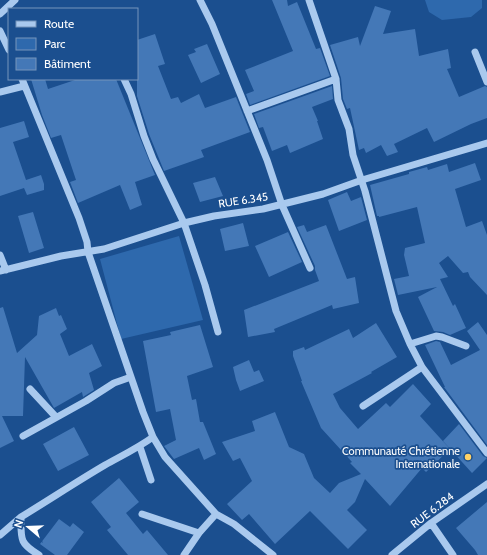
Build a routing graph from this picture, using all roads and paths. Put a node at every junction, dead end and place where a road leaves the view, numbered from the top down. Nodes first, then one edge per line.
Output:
1 (16, 0) edge
2 (200, 0) edge
3 (310, 0) edge
4 (0, 14) edge
5 (0, 31) edge
6 (8, 48) edge
7 (476, 52) dead end
8 (336, 79) junction
9 (124, 80) edge
10 (23, 82) edge
11 (487, 82) edge
12 (0, 92) edge
13 (247, 111) junction
14 (486, 141) edge
15 (362, 180) junction
16 (282, 205) junction
17 (184, 224) junction
18 (88, 252) junction
19 (0, 255) edge
20 (310, 268) dead end
21 (3, 270) edge
22 (218, 332) dead end
23 (410, 344) junction
24 (466, 346) dead end
25 (422, 367) junction
26 (131, 377) junction
27 (30, 389) dead end
28 (363, 406) dead end
29 (56, 417) junction
30 (23, 436) dead end
31 (153, 438) junction
32 (140, 446) junction
33 (487, 454) edge
34 (151, 480) dead end
35 (487, 484) edge
36 (142, 514) dead end
37 (216, 514) junction
38 (21, 517) junction
39 (431, 523) junction
40 (199, 532) junction
41 (0, 535) edge
42 (39, 555) edge
43 (184, 555) edge
44 (273, 555) edge
45 (392, 555) edge
46 (453, 555) edge

1 - 4 street
2 - 13 street
3 - 8 street
5 - 6 street
7 - 11 street
8 - 13 street
8 - 15 street
9 - 17 street
10 - 12 street
10 - 18 street
13 - 16 street
14 - 15 street, RUE 6.345
15 - 16 street, RUE 6.345
15 - 23 street
16 - 17 street, RUE 6.345
16 - 20 street
17 - 18 street, RUE 6.345
17 - 22 street
18 - 21 street, RUE 6.345
18 - 26 street
19 - 21 street
23 - 24 street
23 - 25 street
25 - 28 street
25 - 33 street
26 - 29 street
26 - 31 street
27 - 29 street
29 - 30 street
31 - 32 street
31 - 37 street
32 - 34 street
32 - 38 street
35 - 39 street, RUE 6.284
36 - 40 street
37 - 40 street
37 - 44 street
38 - 41 street
38 - 42 street
39 - 45 street, RUE 6.284
39 - 46 street
40 - 43 street

